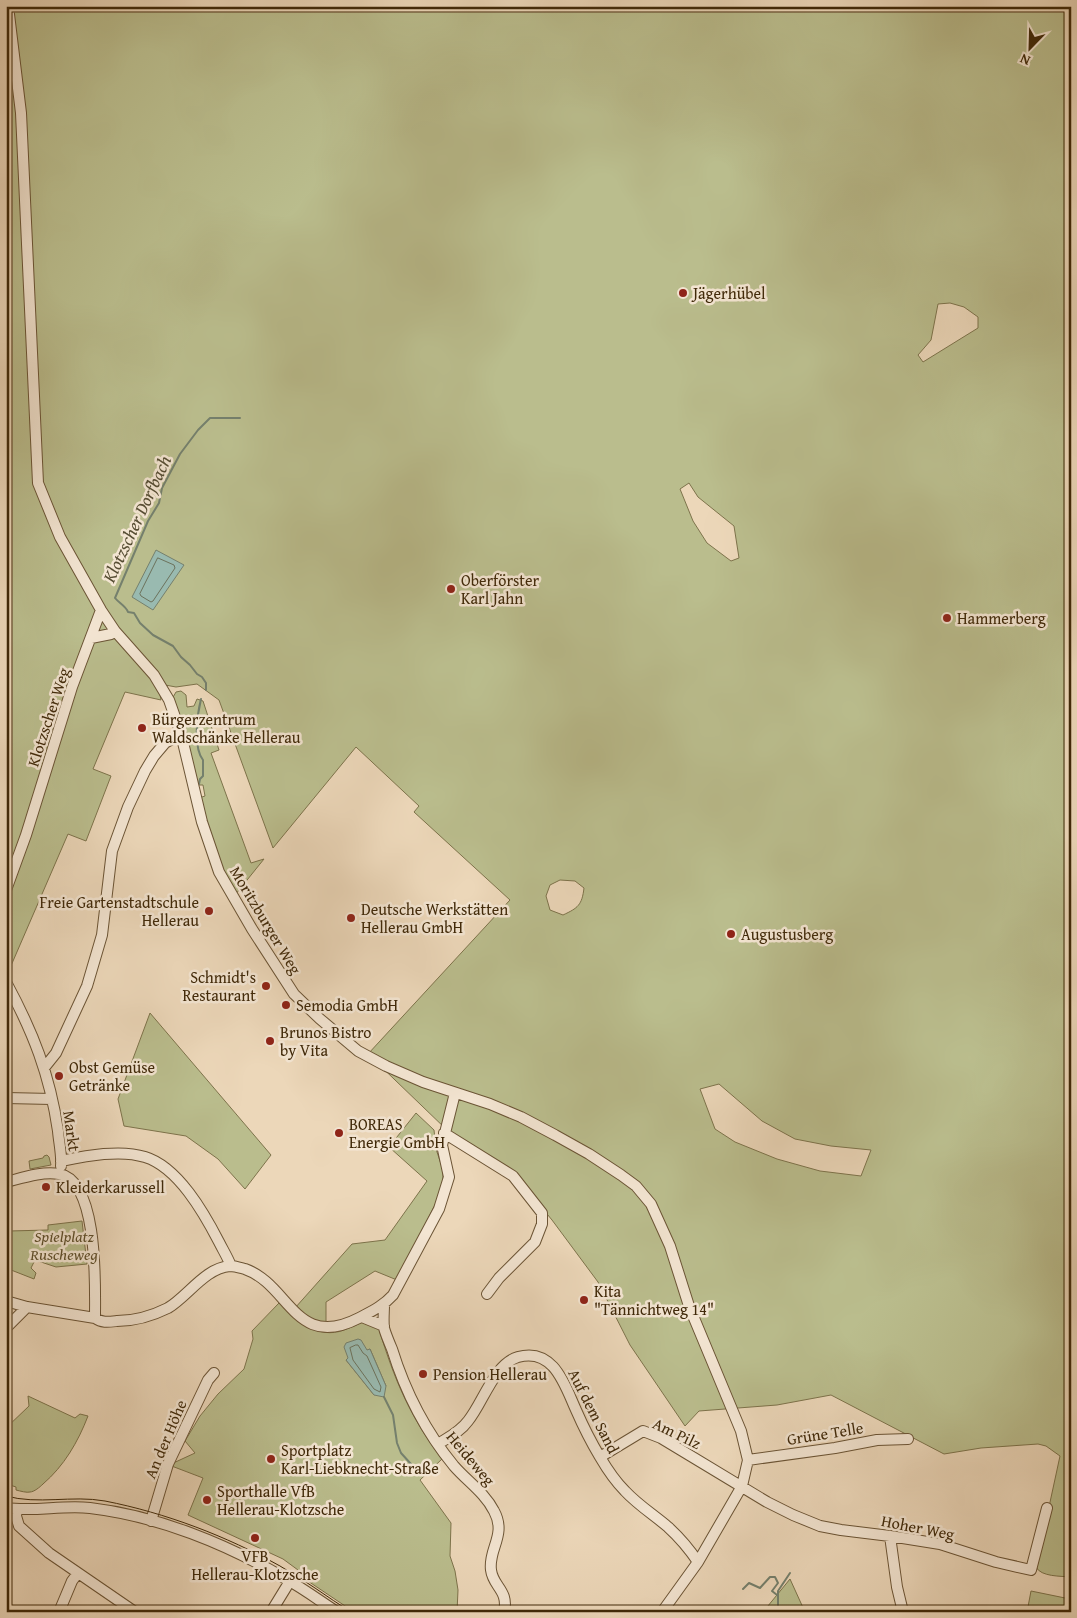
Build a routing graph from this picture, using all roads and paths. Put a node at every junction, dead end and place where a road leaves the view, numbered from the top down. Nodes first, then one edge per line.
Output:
1 (8, 6) edge
2 (101, 610) junction
3 (115, 631) junction
4 (91, 638) junction
5 (181, 734) junction
6 (6, 890) edge
7 (6, 982) edge
8 (44, 1068) junction
9 (455, 1093) junction
10 (6, 1098) edge
11 (52, 1099) junction
12 (444, 1133) junction
13 (61, 1161) junction
14 (60, 1174) junction
15 (6, 1182) edge
16 (231, 1266) junction
17 (487, 1294) dead end
18 (6, 1301) edge
19 (384, 1305) junction
20 (27, 1307) junction
21 (362, 1317) junction
22 (97, 1320) junction
23 (384, 1326) junction
24 (6, 1328) edge
25 (214, 1373) dead end
26 (908, 1439) dead end
27 (438, 1444) junction
28 (600, 1456) junction
29 (748, 1460) junction
30 (742, 1486) junction
31 (6, 1508) edge
32 (1047, 1508) dead end
33 (17, 1509) junction
34 (151, 1521) junction
35 (890, 1536) junction
36 (698, 1562) junction
37 (78, 1574) junction
38 (290, 1581) junction
39 (59, 1612) edge
40 (135, 1612) edge
41 (271, 1612) edge
42 (337, 1612) edge
43 (504, 1612) edge
44 (662, 1612) edge
45 (903, 1612) edge

1 - 2 street, Moritzburger Weg
2 - 3 street, Moritzburger Weg
2 - 4 street, Klotzscher Weg
3 - 4 street
3 - 5 street, Moritzburger Weg
4 - 6 street, Klotzscher Weg
5 - 8 street
5 - 9 street, Moritzburger Weg
7 - 8 street, Markt
8 - 11 street, Markt
9 - 12 street
9 - 29 street, Moritzburger Weg
10 - 11 street
11 - 13 street, Markt
12 - 17 street
12 - 19 street
13 - 14 street, Markt
13 - 16 street
14 - 15 street, Markt
14 - 22 street
16 - 21 street
16 - 22 street
18 - 20 street
19 - 21 street
19 - 23 street, Heideweg
20 - 22 street
20 - 24 street
21 - 23 street
23 - 27 street, Heideweg
25 - 34 street, An der Höhe
26 - 29 street, Grüne Telle
27 - 28 street, Auf dem Sand
27 - 43 street, Heideweg
28 - 30 street, Am Pilz
28 - 36 street, Auf dem Sand
29 - 30 street, Moritzburger Weg
30 - 35 street, Hoher Weg
30 - 36 street, Moritzburger Weg
31 - 33 street
32 - 35 street, Hoher Weg
33 - 34 street
33 - 37 street
34 - 38 street
35 - 45 street
36 - 44 street, Moritzburger Weg
37 - 39 street
37 - 40 street
38 - 41 street
38 - 42 street

